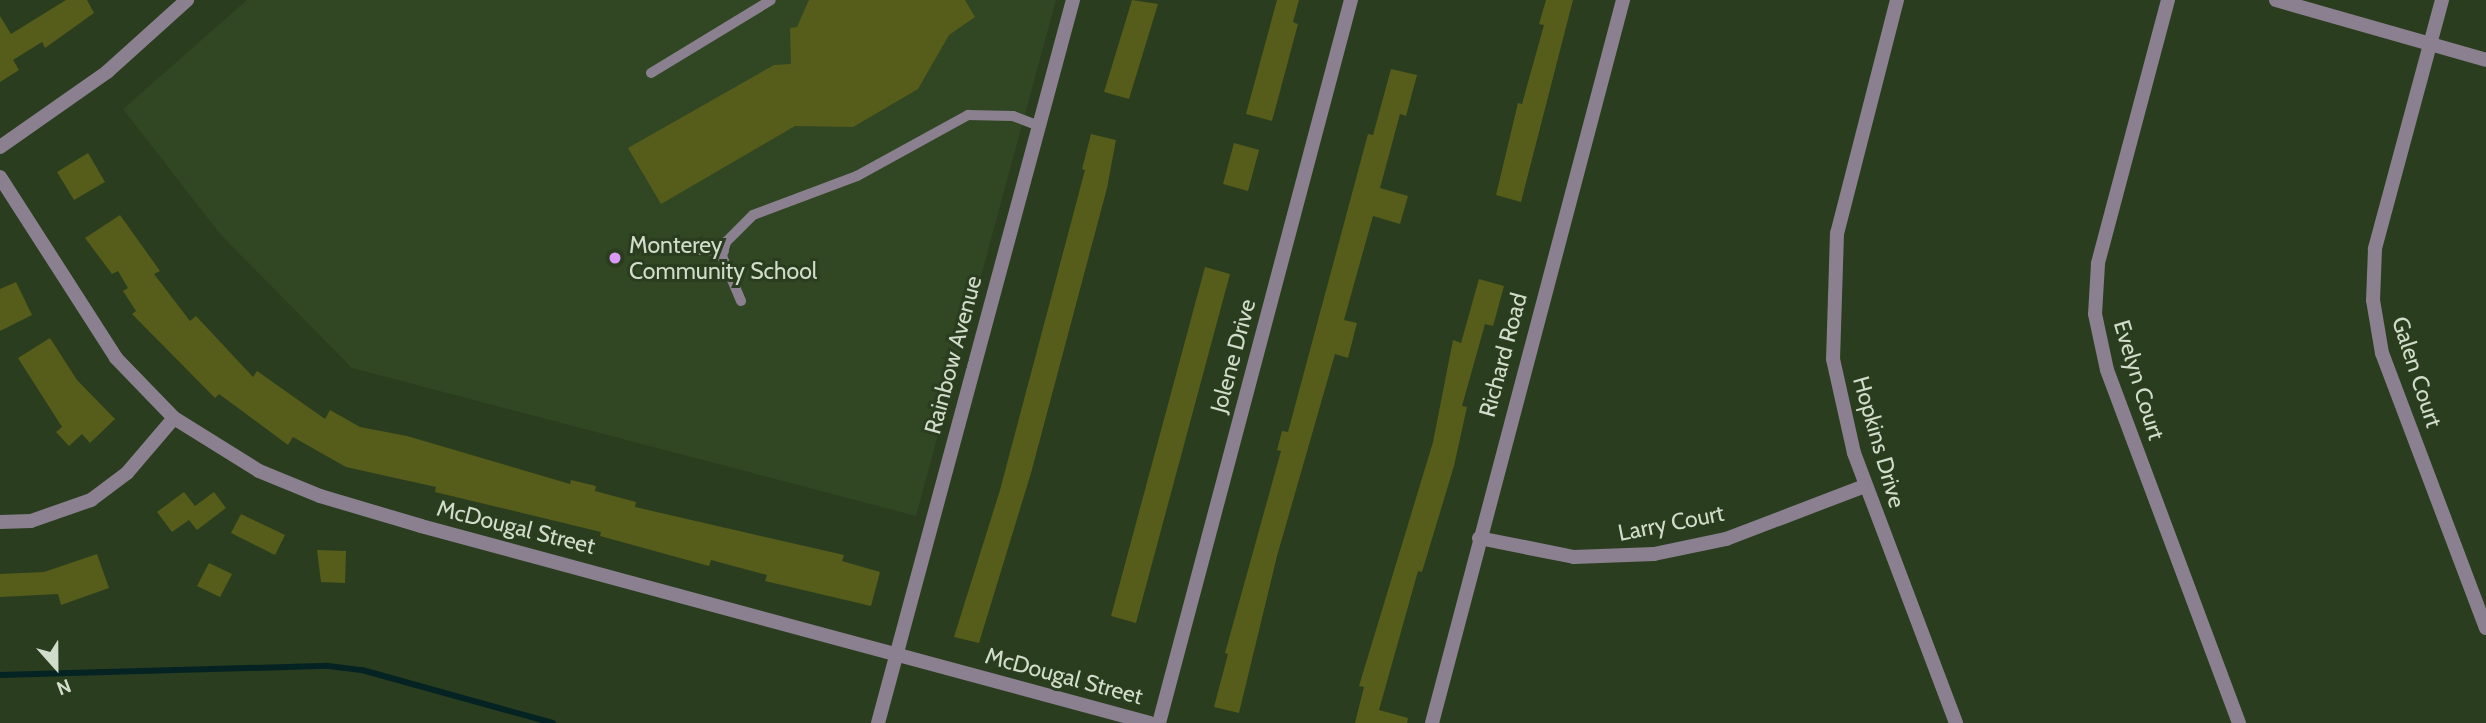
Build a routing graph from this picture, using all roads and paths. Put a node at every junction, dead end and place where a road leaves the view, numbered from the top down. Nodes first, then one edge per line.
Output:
1 (187, 0) edge
2 (771, 0) edge
3 (1073, 0) edge
4 (1351, 0) edge
5 (1623, 0) edge
6 (1897, 0) edge
7 (2168, 0) edge
8 (2276, 0) edge
9 (2442, 0) edge
10 (2431, 41) junction
11 (2486, 60) edge
12 (651, 73) dead end
13 (1039, 125) junction
14 (0, 147) edge
15 (0, 177) edge
16 (661, 248) dead end
17 (724, 251) junction
18 (741, 301) dead end
19 (174, 418) junction
20 (1865, 486) junction
21 (0, 522) edge
22 (1479, 538) junction
23 (2486, 628) edge
24 (898, 653) junction
25 (878, 723) edge
26 (1150, 723) edge
27 (1159, 723) edge
28 (1433, 723) edge
29 (1956, 723) edge
30 (2239, 723) edge

1 - 14 street
2 - 12 lane
3 - 13 street, Rainbow Avenue
4 - 27 street, Jolene Drive
5 - 22 street, Richard Road
6 - 20 street, Hopkins Drive
7 - 30 street, Evelyn Court
8 - 10 street
9 - 10 street, Galen Court
10 - 11 street
10 - 23 street, Galen Court
13 - 17 lane
13 - 24 street, Rainbow Avenue
15 - 19 street, McDougal Street
16 - 17 lane
17 - 18 lane
19 - 21 street
19 - 24 street, McDougal Street
20 - 22 street, Larry Court
20 - 29 street, Hopkins Drive
22 - 28 street, Richard Road
24 - 25 street, Rainbow Avenue
24 - 26 street, McDougal Street

